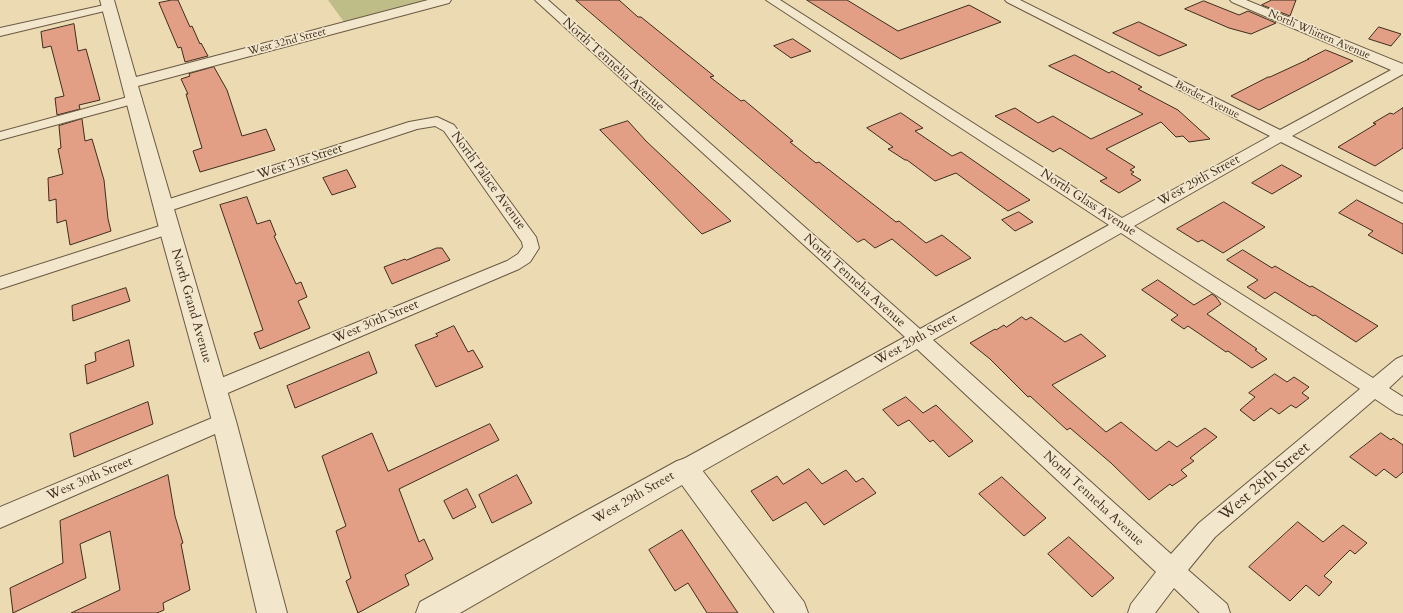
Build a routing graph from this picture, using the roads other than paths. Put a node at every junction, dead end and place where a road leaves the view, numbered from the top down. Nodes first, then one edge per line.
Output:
1 (444, 0) edge
2 (540, 0) edge
3 (772, 0) edge
4 (1011, 0) edge
5 (1236, 0) edge
6 (108, 3) edge
7 (0, 32) edge
8 (1402, 69) edge
9 (133, 91) junction
10 (436, 122) joint
11 (0, 136) edge
12 (1280, 137) junction
13 (1403, 198) edge
14 (166, 217) junction
15 (1121, 225) junction
16 (531, 248) joint
17 (0, 283) edge
18 (918, 338) junction
19 (1403, 364) edge
20 (1374, 388) junction
21 (216, 389) junction
22 (1403, 407) edge
23 (224, 421) junction
24 (686, 469) junction
25 (0, 518) edge
26 (1172, 571) junction
27 (272, 613) edge
28 (430, 613) edge
29 (792, 613) edge
30 (1140, 613) edge
31 (1218, 613) edge

1 - 9 street, West 32nd Street
2 - 18 street, North Tenneha Avenue
3 - 15 street, North Glass Avenue
4 - 12 street, Border Avenue
5 - 8 street, North Whitten Avenue
6 - 7 street
6 - 9 street, North Grand Avenue
8 - 12 street, West 29th Street
9 - 11 street, West 32nd Street
9 - 14 street, North Grand Avenue
10 - 14 street, West 31st Street
10 - 16 street, North Palace Avenue
12 - 13 street, Border Avenue
12 - 15 street, West 29th Street
14 - 17 street, West 31st Street
14 - 21 street, North Grand Avenue
15 - 18 street, West 29th Street
15 - 20 street, North Glass Avenue
16 - 21 street, West 30th Street
18 - 24 street, West 29th Street
18 - 26 street, North Tenneha Avenue
19 - 20 street, West 28th Street
20 - 22 street, North Glass Avenue
20 - 26 street, West 28th Street
21 - 23 street, North Grand Avenue
23 - 25 street, West 30th Street
23 - 27 street, North Grand Avenue
24 - 28 street, West 29th Street
24 - 29 street
26 - 30 street, West 28th Street
26 - 31 street, North Tenneha Avenue

